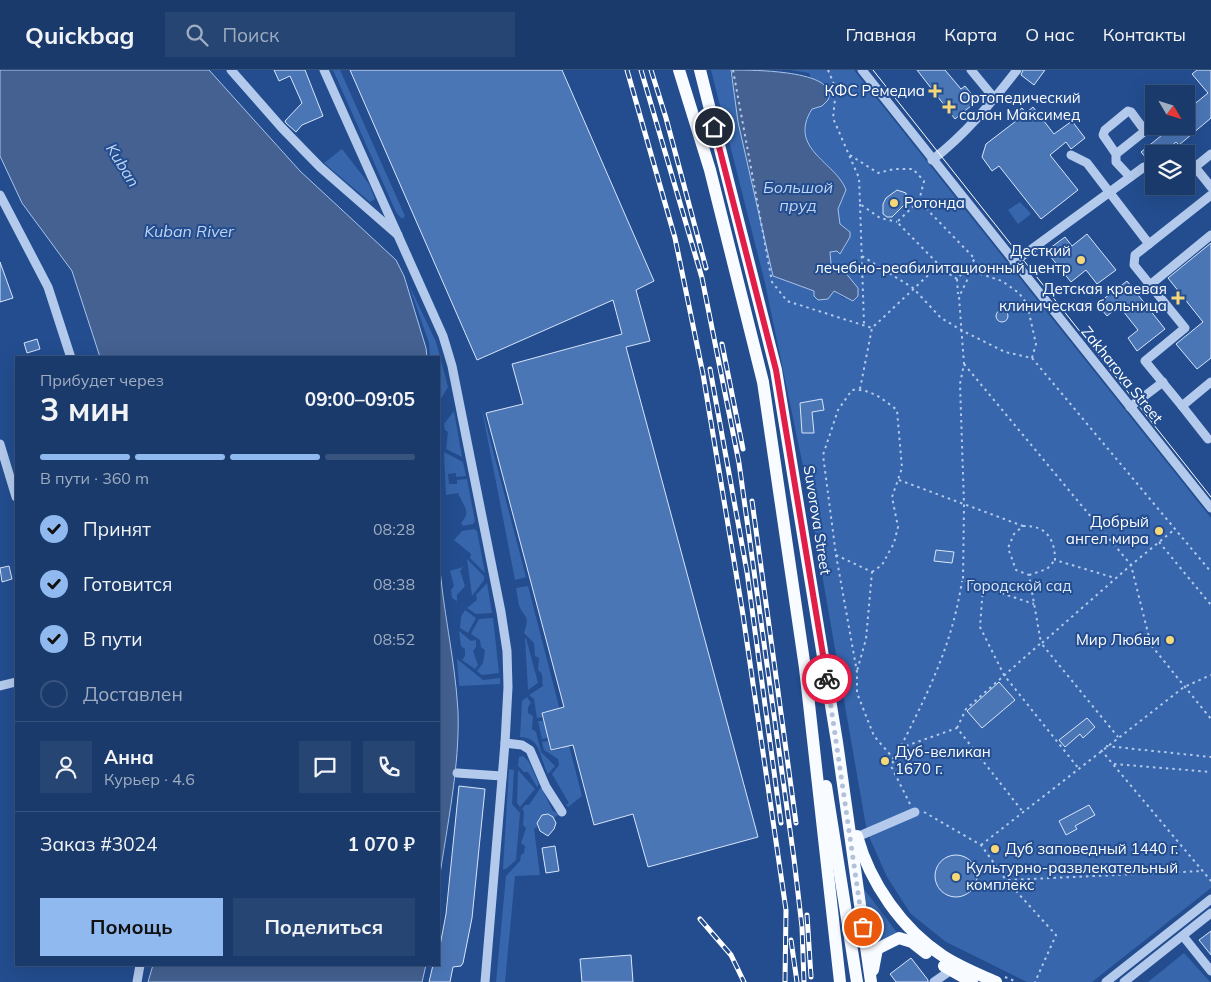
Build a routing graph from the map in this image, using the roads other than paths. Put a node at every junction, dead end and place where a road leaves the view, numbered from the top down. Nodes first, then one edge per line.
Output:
1 (232, 70) edge
2 (324, 70) edge
3 (679, 70) edge
4 (700, 70) edge
5 (862, 70) edge
6 (971, 70) edge
7 (1017, 70) edge
8 (994, 99) junction
9 (1116, 154) junction
10 (1211, 154) edge
11 (1071, 155) dead end
12 (932, 160) junction
13 (1144, 167) dead end
14 (1130, 177) junction
15 (1211, 187) edge
16 (1108, 192) junction
17 (0, 195) edge
18 (1211, 195) edge
19 (4, 213) edge
20 (1211, 235) edge
21 (400, 237) junction
22 (1149, 244) junction
23 (1014, 262) junction
24 (1150, 285) junction
25 (70, 356) edge
26 (1163, 382) junction
27 (1211, 382) edge
28 (1182, 406) junction
29 (1130, 407) junction
30 (1208, 439) dead end
31 (0, 444) edge
32 (15, 494) edge
33 (1211, 508) edge
34 (805, 668) junction
35 (15, 682) edge
36 (0, 686) edge
37 (505, 743) junction
38 (457, 773) dead end
39 (502, 776) junction
40 (842, 781) junction
41 (562, 812) dead end
42 (915, 812) road end
43 (857, 837) junction
44 (1211, 898) edge
45 (1211, 913) edge
46 (1183, 936) junction
47 (140, 966) edge
48 (954, 968) junction
49 (1211, 971) edge
50 (137, 982) edge
51 (485, 982) edge
52 (840, 982) edge
53 (857, 982) edge
54 (871, 982) edge
55 (934, 982) edge
56 (972, 982) edge
57 (996, 982) edge
58 (1106, 982) edge
59 (1124, 982) edge

1 - 21 street
2 - 21 street
3 - 34 main road
4 - 40 main road, Suvorova Street
5 - 12 street, Zakharova Street
6 - 8 street
7 - 8 street
8 - 12 street
9 - 9 street
9 - 14 street
10 - 15 street
11 - 16 street
12 - 23 street, Zakharova Street
13 - 14 street
14 - 16 street
16 - 22 street
16 - 23 street
17 - 19 street
18 - 22 street
19 - 25 street
20 - 24 street
21 - 37 street
22 - 24 street
23 - 29 street, Zakharova Street
24 - 26 street
26 - 28 street
26 - 29 street
27 - 28 street
28 - 30 street
29 - 33 street, Zakharova Street
31 - 32 street
34 - 52 main road
34 - 53 main road
35 - 36 street
37 - 39 street
37 - 41 street
38 - 39 street
39 - 51 street
40 - 43 main road
40 - 54 main road, Suvorova Street
42 - 43 street
43 - 48 main road
44 - 58 street
45 - 46 street
46 - 49 street
46 - 59 street
47 - 50 street
48 - 54 main road
48 - 55 street
48 - 56 main road
48 - 57 main road

